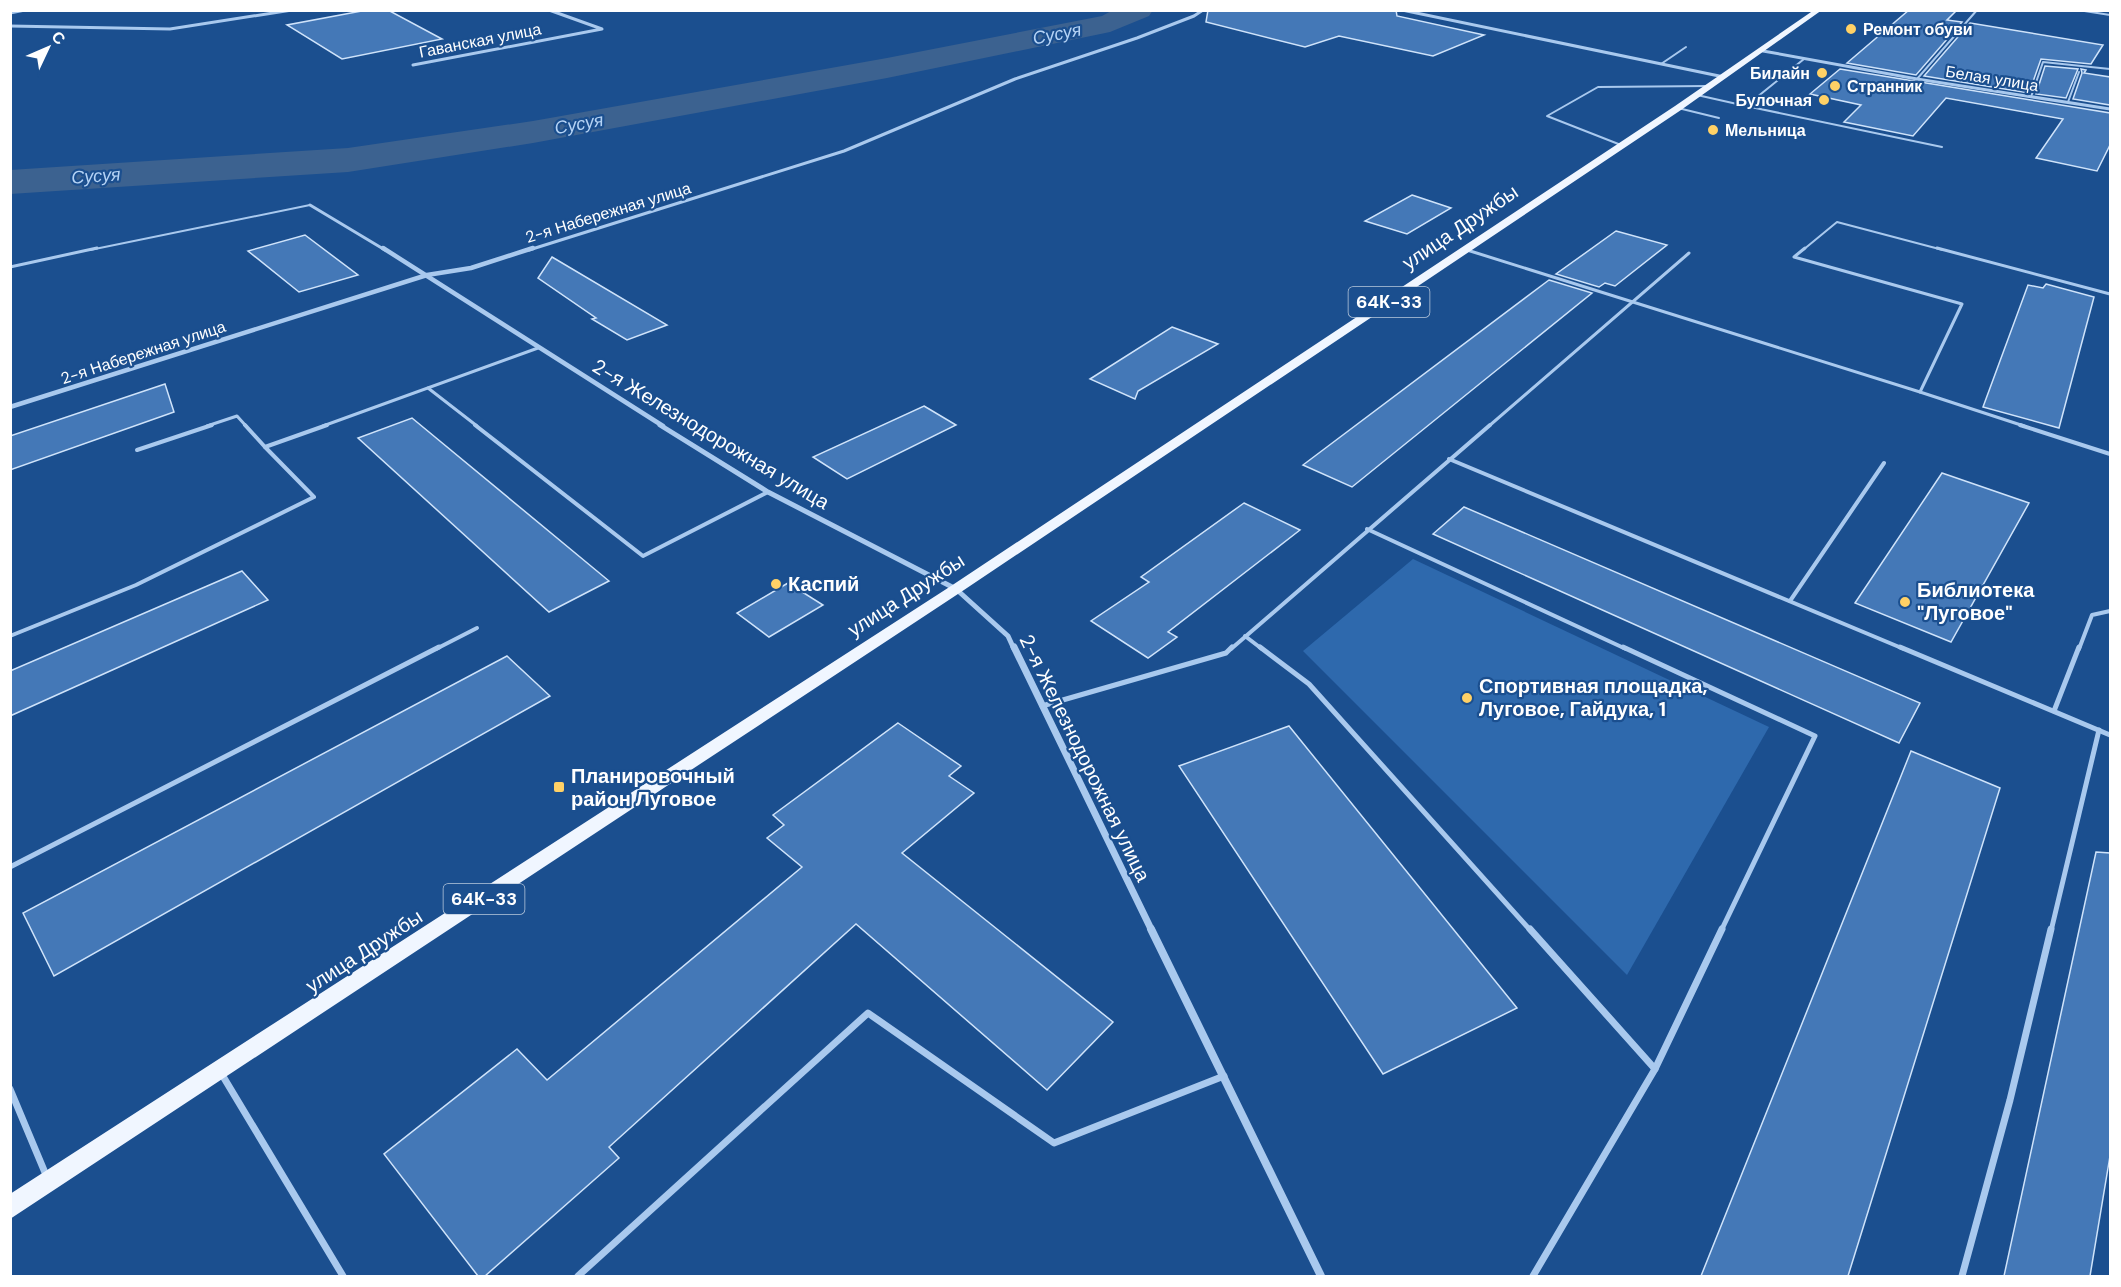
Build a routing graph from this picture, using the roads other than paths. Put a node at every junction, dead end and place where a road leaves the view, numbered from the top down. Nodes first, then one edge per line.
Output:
1 (25, 10) edge
2 (292, 10) edge
3 (549, 10) edge
4 (1203, 10) edge
5 (1402, 10) edge
6 (1819, 10) edge
7 (1977, 10) edge
8 (2078, 10) edge
9 (10, 13) edge
10 (2110, 15) edge
11 (10, 26) edge
12 (1686, 47) dead end
13 (1763, 51) junction
14 (1804, 59) junction
15 (1661, 64) junction
16 (413, 66) dead end
17 (2110, 69) edge
18 (2079, 72) dead end
19 (1724, 77) junction
20 (1917, 79) junction
21 (1710, 86) junction
22 (1697, 95) junction
23 (2031, 97) junction
24 (2068, 102) junction
25 (1746, 106) junction
26 (1678, 108) junction
27 (2110, 109) edge
28 (1719, 118) dead end
29 (1622, 145) junction
30 (1942, 147) dead end
31 (310, 205) joint
32 (1467, 250) junction
33 (1689, 253) dead end
34 (10, 267) edge
35 (427, 275) junction
36 (2110, 294) edge
37 (1631, 301) junction
38 (538, 348) junction
39 (428, 388) junction
40 (1920, 393) junction
41 (10, 407) edge
42 (265, 447) junction
43 (137, 450) dead end
44 (2110, 454) edge
45 (1449, 459) junction
46 (1884, 463) dead end
47 (768, 492) junction
48 (1367, 529) junction
49 (956, 589) junction
50 (1790, 601) junction
51 (2110, 611) edge
52 (477, 628) dead end
53 (10, 636) edge
54 (1245, 636) junction
55 (1042, 706) junction
56 (2054, 711) junction
57 (2099, 730) junction
58 (2110, 735) edge
59 (10, 867) edge
60 (1655, 1069) junction
61 (220, 1072) junction
62 (1224, 1076) junction
63 (10, 1089) edge
64 (50, 1183) junction
65 (10, 1208) edge
66 (343, 1276) edge
67 (578, 1276) edge
68 (1321, 1276) edge
69 (1533, 1276) edge
70 (1962, 1276) edge

1 - 9 street
2 - 11 street
3 - 16 street, Гаванская улица
4 - 35 street, 2-я Набережная улица
5 - 15 street
6 - 13 main road, улица Дружбы / 64К-33
7 - 20 lane
8 - 10 lane
12 - 15 lane
13 - 14 street, Белая улица
13 - 19 main road, улица Дружбы / 64К-33
14 - 20 street, Белая улица
14 - 25 lane
15 - 19 street
17 - 23 lane
18 - 24 lane
19 - 21 main road, улица Дружбы / 64К-33
20 - 23 street, Белая улица
21 - 22 main road, улица Дружбы / 64К-33
21 - 29 lane
22 - 25 lane
22 - 26 main road, улица Дружбы / 64К-33
23 - 24 street, Белая улица
24 - 27 street, Белая улица
25 - 30 lane
26 - 28 lane
26 - 29 main road, улица Дружбы / 64К-33
29 - 32 main road, улица Дружбы / 64К-33
31 - 34 lane
31 - 35 street, 2-я Железнодорожная улица
32 - 37 lane
32 - 49 main road, улица Дружбы / 64К-33
33 - 37 lane
35 - 38 street, 2-я Железнодорожная улица
35 - 41 street, 2-я Набережная улица
36 - 40 lane
37 - 40 lane
37 - 45 lane
38 - 39 lane
38 - 47 street, 2-я Железнодорожная улица
39 - 42 lane
39 - 47 lane
40 - 44 lane
42 - 43 lane
42 - 53 lane
45 - 48 lane
45 - 50 lane
46 - 50 lane
47 - 49 street, 2-я Железнодорожная улица
48 - 54 lane
48 - 60 lane
49 - 55 street, 2-я Железнодорожная улица
49 - 61 main road, улица Дружбы / 64К-33
50 - 56 lane
51 - 56 lane
52 - 59 lane
54 - 55 lane
54 - 60 lane
55 - 62 street, 2-я Железнодорожная улица
56 - 57 lane
57 - 58 lane
57 - 70 lane
60 - 69 lane
61 - 64 main road, улица Дружбы / 64К-33
61 - 66 lane
62 - 67 lane
62 - 68 street, 2-я Железнодорожная улица
63 - 64 lane
64 - 65 main road, улица Дружбы / 64К-33

